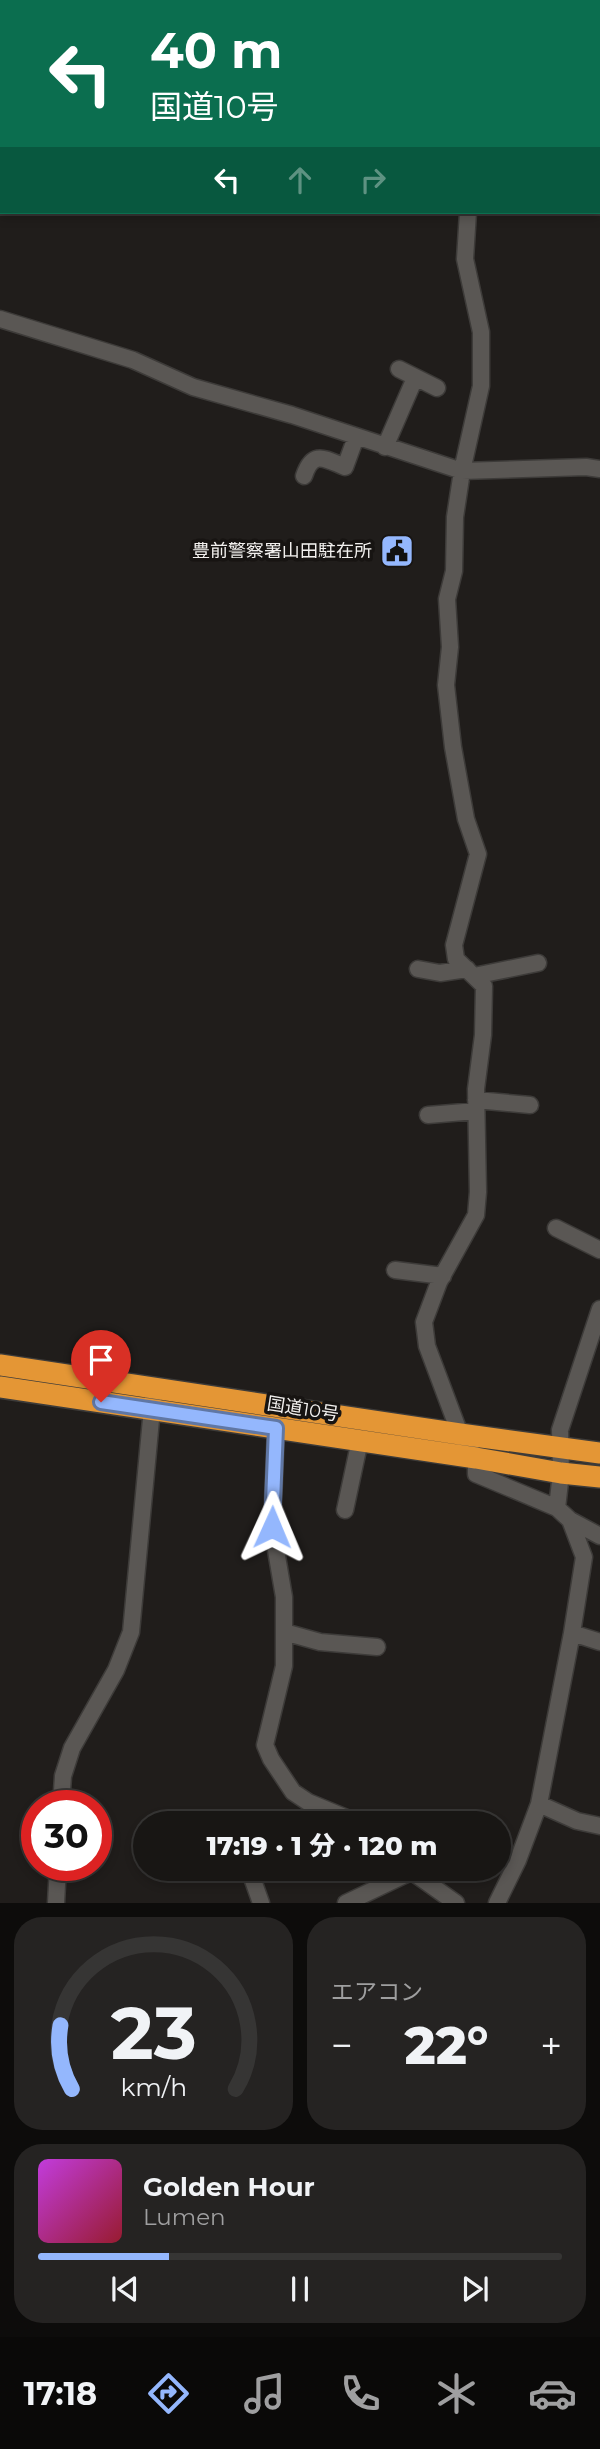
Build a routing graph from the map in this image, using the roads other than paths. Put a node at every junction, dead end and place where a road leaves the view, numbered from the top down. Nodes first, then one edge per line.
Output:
1 (468, 214) edge
2 (0, 319) edge
3 (399, 369) dead end
4 (415, 378) junction
5 (437, 388) dead end
6 (356, 437) junction
7 (385, 447) junction
8 (600, 469) edge
9 (462, 471) junction
10 (304, 476) dead end
11 (538, 963) dead end
12 (418, 969) dead end
13 (471, 973) junction
14 (476, 1105) junction
15 (530, 1105) dead end
16 (428, 1115) dead end
17 (556, 1228) dead end
18 (600, 1250) edge
19 (395, 1270) dead end
20 (443, 1276) junction
21 (600, 1309) edge
22 (0, 1365) edge
23 (0, 1387) edge
24 (153, 1399) junction
25 (276, 1428) junction
26 (460, 1434) junction
27 (360, 1440) junction
28 (562, 1448) junction
29 (600, 1453) edge
30 (476, 1458) junction
31 (561, 1473) junction
32 (600, 1477) edge
33 (557, 1508) junction
34 (345, 1510) dead end
35 (570, 1520) junction
36 (600, 1535) edge
37 (284, 1632) junction
38 (572, 1633) junction
39 (600, 1642) edge
40 (377, 1647) dead end
41 (62, 1790) edge
42 (539, 1804) junction
43 (329, 1811) edge
44 (600, 1826) edge
45 (57, 1881) edge
46 (253, 1881) edge
47 (390, 1881) edge
48 (424, 1881) edge
49 (56, 1903) edge
50 (261, 1903) edge
51 (346, 1903) edge
52 (456, 1903) edge
53 (497, 1903) edge

1 - 9 street
2 - 6 street
3 - 4 street
4 - 5 street
4 - 7 street
6 - 7 street
6 - 10 street
7 - 9 street
8 - 9 street
9 - 13 street
11 - 13 street
12 - 13 street
13 - 14 street
14 - 15 street
14 - 16 street
14 - 20 street
17 - 18 street
19 - 20 street
20 - 26 street
21 - 28 street
22 - 24 highway, 国道10号
23 - 24 highway, 国道10号
24 - 25 highway, 国道10号
24 - 26 highway, 国道10号
24 - 41 street
25 - 27 highway, 国道10号
25 - 37 street
26 - 28 highway, 国道10号
26 - 30 street
27 - 30 highway, 国道10号
27 - 34 street
28 - 29 highway, 国道10号
28 - 31 street
30 - 31 highway, 国道10号
30 - 33 street
31 - 32 highway, 国道10号
31 - 33 street
33 - 35 street
35 - 36 street
35 - 38 street
37 - 40 street
37 - 43 street
38 - 39 street
38 - 42 street
42 - 44 street
42 - 53 street
45 - 49 street
46 - 50 street
47 - 51 street
48 - 52 street

